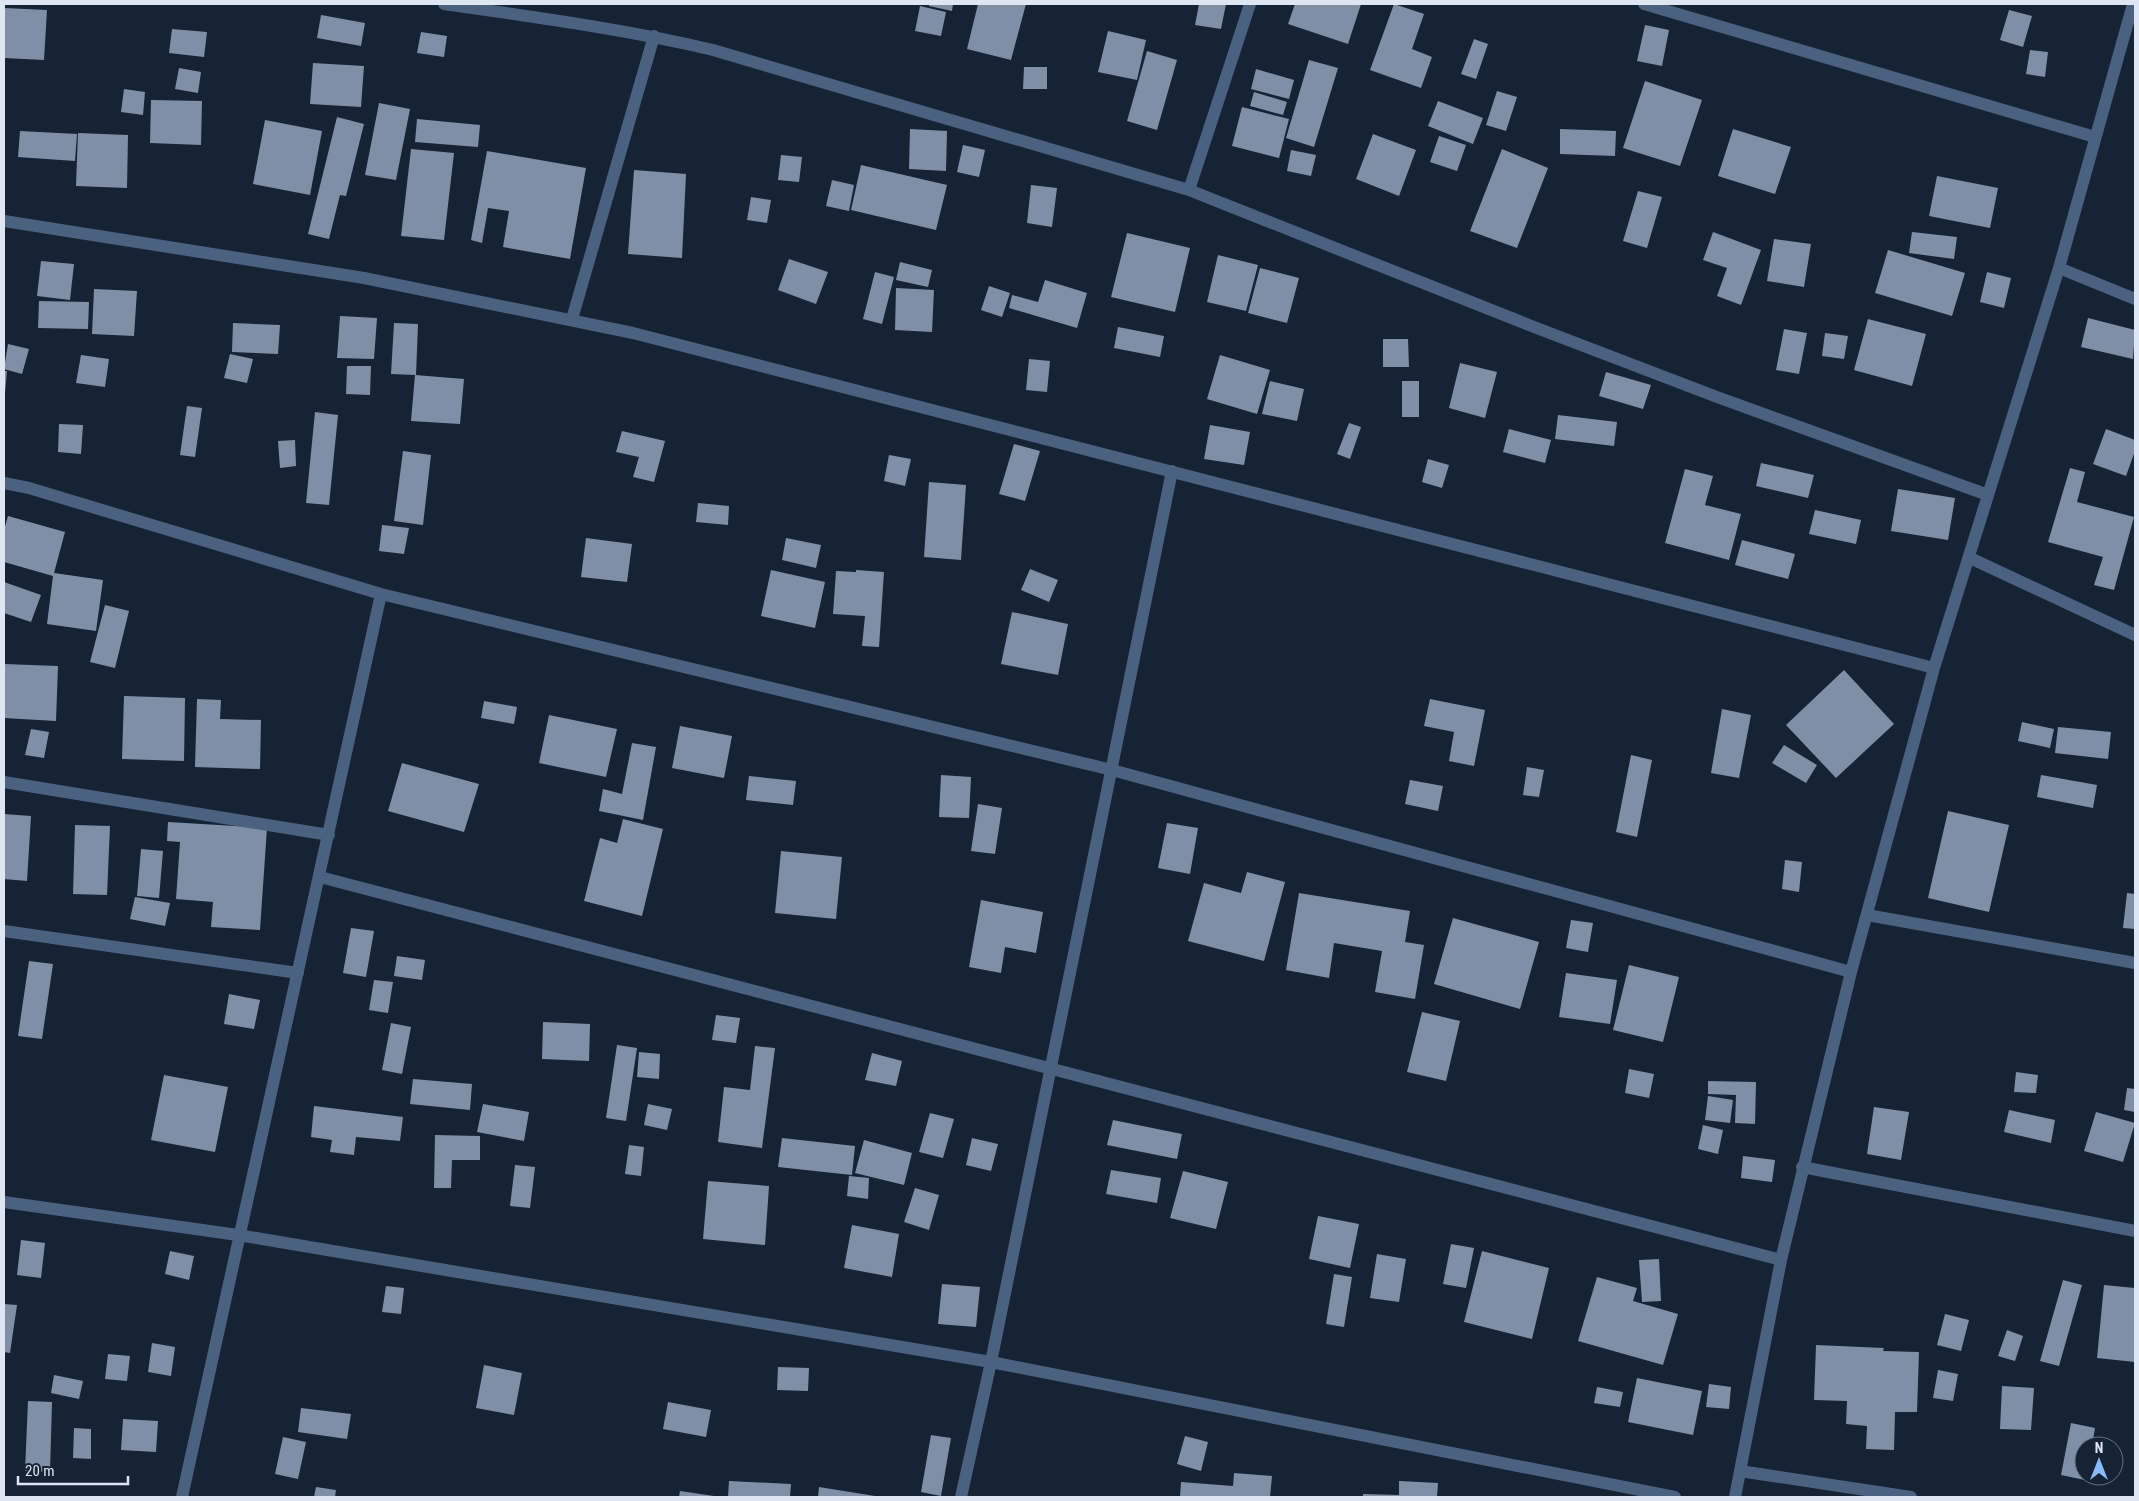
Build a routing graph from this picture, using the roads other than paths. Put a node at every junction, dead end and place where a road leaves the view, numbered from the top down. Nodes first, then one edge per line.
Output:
1 (444, 4) edge
2 (1250, 4) edge
3 (1644, 4) edge
4 (2133, 4) edge
5 (654, 36) junction
6 (2096, 137) junction
7 (1189, 190) junction
8 (4, 221) edge
9 (2059, 268) junction
10 (2135, 298) edge
11 (572, 319) junction
12 (1172, 471) junction
13 (4, 483) edge
14 (1988, 495) junction
15 (1970, 558) junction
16 (381, 594) junction
17 (2135, 634) edge
18 (1934, 668) junction
19 (1112, 770) junction
20 (4, 782) edge
21 (329, 835) junction
22 (320, 877) junction
23 (1866, 915) junction
24 (4, 931) edge
25 (2135, 963) edge
26 (1851, 972) junction
27 (298, 973) junction
28 (1051, 1069) junction
29 (1802, 1167) junction
30 (4, 1202) edge
31 (2135, 1232) edge
32 (238, 1235) junction
33 (1781, 1260) junction
34 (991, 1362) junction
35 (1740, 1471) junction
36 (182, 1497) edge
37 (961, 1497) edge
38 (1675, 1497) edge
39 (1735, 1497) edge
40 (1911, 1497) edge

1 - 5 street
2 - 7 street
3 - 6 street
4 - 6 street
5 - 7 street
5 - 11 street
6 - 9 street
7 - 14 street
8 - 11 street
9 - 10 street
9 - 14 street
11 - 12 street
12 - 18 street
12 - 19 street
13 - 16 street
14 - 15 street
15 - 17 street
15 - 18 street
16 - 19 street
16 - 21 street
18 - 23 street
19 - 26 street
19 - 28 street
20 - 21 street
21 - 22 street
22 - 27 street
22 - 28 street
23 - 25 street
23 - 26 street
24 - 27 street
26 - 29 street
27 - 32 street
28 - 33 street
28 - 34 street
29 - 31 street
29 - 33 street
30 - 32 street
32 - 34 street
32 - 36 street
33 - 35 street
34 - 37 street
34 - 38 street
35 - 39 street
35 - 40 street

